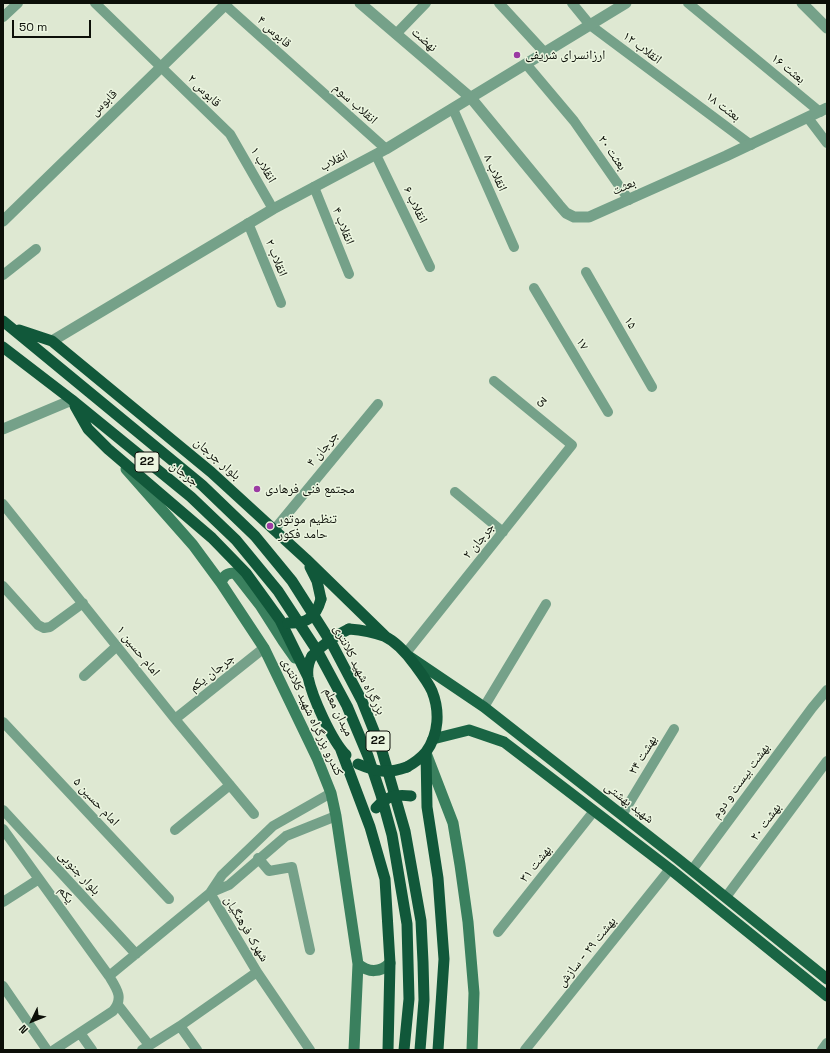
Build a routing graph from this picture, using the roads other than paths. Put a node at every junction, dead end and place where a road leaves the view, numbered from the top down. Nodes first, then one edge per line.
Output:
1 (18, 3) edge
2 (95, 3) edge
3 (360, 3) edge
4 (426, 3) edge
5 (499, 3) edge
6 (572, 3) edge
7 (626, 3) edge
8 (688, 3) edge
9 (802, 3) edge
10 (225, 4) edge
11 (3, 17) edge
12 (590, 25) junction
13 (827, 28) edge
14 (396, 34) junction
15 (545, 53) junction
16 (526, 64) junction
17 (161, 68) junction
18 (306, 77) joint
19 (679, 91) joint
20 (471, 98) junction
21 (453, 109) junction
22 (823, 110) edge
23 (808, 118) junction
24 (230, 134) joint
25 (827, 143) edge
26 (751, 145) junction
27 (386, 149) junction
28 (376, 155) junction
29 (314, 187) junction
30 (629, 200) junction
31 (273, 208) junction
32 (3, 221) edge
33 (248, 223) junction
34 (514, 247) dead end
35 (36, 249) dead end
36 (430, 267) dead end
37 (586, 272) dead end
38 (348, 274) dead end
39 (3, 275) edge
40 (534, 288) dead end
41 (281, 303) dead end
42 (3, 321) edge
43 (12, 328) junction
44 (52, 341) junction
45 (3, 347) edge
46 (494, 381) dead end
47 (652, 387) dead end
48 (72, 400) junction
49 (378, 404) dead end
50 (608, 412) dead end
51 (3, 429) edge
52 (572, 446) joint
53 (108, 448) junction
54 (202, 485) joint
55 (455, 492) dead end
56 (3, 504) edge
57 (274, 530) junction
58 (503, 532) junction
59 (306, 559) junction
60 (221, 583) junction
61 (3, 586) edge
62 (278, 591) joint
63 (82, 603) junction
64 (546, 604) dead end
65 (284, 622) junction
66 (386, 637) junction
67 (117, 646) junction
68 (264, 648) junction
69 (408, 655) junction
70 (306, 673) junction
71 (84, 676) dead end
72 (827, 690) edge
73 (484, 707) junction
74 (175, 719) junction
75 (3, 722) edge
76 (674, 729) dead end
77 (433, 739) junction
78 (341, 750) junction
79 (426, 752) junction
80 (827, 761) edge
81 (230, 785) junction
82 (331, 793) junction
83 (427, 807) junction
84 (3, 810) edge
85 (594, 811) junction
86 (254, 814) dead end
87 (622, 815) junction
88 (336, 816) junction
89 (370, 827) junction
90 (3, 829) edge
91 (175, 830) dead end
92 (258, 858) junction
93 (670, 869) junction
94 (692, 870) junction
95 (39, 879) junction
96 (210, 893) junction
97 (726, 897) junction
98 (169, 899) dead end
99 (3, 902) edge
100 (498, 932) dead end
101 (310, 950) dead end
102 (136, 954) junction
103 (390, 963) junction
104 (358, 964) junction
105 (257, 972) junction
106 (109, 976) junction
107 (827, 979) edge
108 (3, 986) edge
109 (827, 996) edge
110 (118, 1005) junction
111 (180, 1026) junction
112 (80, 1033) junction
113 (827, 1043) edge
114 (389, 1045) edge
115 (146, 1048) edge
116 (47, 1050) edge
117 (54, 1050) edge
118 (92, 1050) edge
119 (197, 1050) edge
120 (310, 1050) edge
121 (354, 1050) edge
122 (384, 1050) edge
123 (404, 1050) edge
124 (420, 1050) edge
125 (438, 1050) edge
126 (472, 1050) edge
127 (525, 1050) edge
128 (822, 1050) edge

1 - 11 street
2 - 17 street, ۲ قابوس
3 - 14 street, نهضت
4 - 14 street
5 - 15 street
6 - 12 street, ۱۲ انقلاب
7 - 12 street, انقلاب
8 - 22 street, ۱۶ بعثت
9 - 13 street
10 - 17 street, قابوس
10 - 18 street, ۴ قابوس
12 - 15 street, انقلاب
12 - 19 street, ۱۲ انقلاب
14 - 20 street, نهضت
15 - 16 street, انقلاب
16 - 20 street, انقلاب
16 - 30 street, ۲۰ بعثت
17 - 24 street, ۲ قابوس
17 - 32 street, قابوس
18 - 27 street, انقلاب سوم
19 - 26 street, ۱۸ بعثت
20 - 21 street, انقلاب
20 - 30 street, بعثت
21 - 27 street, انقلاب
21 - 34 street, ۸ انقلاب
22 - 23 street, بعثت
23 - 25 street
23 - 26 street, بعثت
24 - 31 street, انقلاب ۱
26 - 30 street, بعثت
27 - 28 street, انقلاب
28 - 29 street, انقلاب
28 - 36 street, ۶ انقلاب
29 - 31 street, انقلاب
29 - 38 street, ۴ انقلاب
31 - 33 street, انقلاب
33 - 41 street, ۲ انقلاب
33 - 44 street, انقلاب
35 - 39 street
37 - 47 street, ۱۵
40 - 50 street, ۱۷
42 - 43 highway, جرجان / 22
43 - 44 highway, بلوار جرجان
43 - 54 highway, جرجان / 22
44 - 57 highway, بلوار جرجان
45 - 48 highway, جرجان / 22
46 - 52 street, 3
48 - 51 street
48 - 53 highway
48 - 62 highway, جرجان / 22
49 - 57 street, ۴ جرجان
52 - 58 street, جرجان ۲
53 - 60 main road, کندرو بزرگراه شهید کلانتری
53 - 65 highway
54 - 124 highway, بزرگراه شهید کلانتری / 22
55 - 58 street
56 - 63 street, امام حسین ۱
57 - 59 highway, بلوار جرجان
58 - 69 street, جرجان ۲
59 - 65 highway, bridge
59 - 66 highway, بلوار جرجان
60 - 68 main road, کندرو بزرگراه شهید کلانتری
60 - 70 main road
61 - 63 street
62 - 123 highway, بزرگراه شهید کلانتری / 22
63 - 67 street, امام حسین ۱
64 - 73 street
65 - 70 highway
66 - 69 highway, میدان معلم
66 - 70 highway, میدان معلم, bridge
67 - 71 street
67 - 74 street, امام حسین ۱
68 - 74 street, جرجان یکم
68 - 82 main road, کندرو بزرگراه شهید کلانتری
69 - 73 main road, شهید بهشتی
69 - 77 highway, میدان معلم
70 - 78 highway, میدان معلم
72 - 94 street, بهشت بیست و دوم
73 - 87 main road, شهید بهشتی
74 - 81 street, امام حسین ۱
75 - 98 street, امام حسین ۵
76 - 87 street, بهشت ۲۴
77 - 79 highway, میدان معلم
77 - 85 main road
78 - 79 highway, میدان معلم, bridge
78 - 89 highway
79 - 83 highway
79 - 126 main road
80 - 97 street, بهشت ۲۰
81 - 86 street, امام حسین ۱
81 - 91 street
82 - 88 main road, کندرو بزرگراه شهید کلانتری
82 - 96 street, شهرک فرهنگیان
83 - 89 highway, bridge
83 - 125 highway
84 - 102 street, بلوار جنوبی
85 - 93 main road
85 - 100 street, بهشت ۳۱
87 - 94 main road, شهید بهشتی
88 - 92 street
88 - 104 main road, کندرو بزرگراه شهید کلانتری
89 - 103 highway
90 - 95 street, یکم
92 - 96 street
92 - 101 street
93 - 109 main road
93 - 127 street, بهشت ۲۹ - سازش
94 - 97 main road, شهید بهشتی
95 - 99 street
95 - 106 street, یکم
96 - 102 street
96 - 105 street, شهرک فرهنگیان
97 - 107 main road, شهید بهشتی
102 - 106 street
103 - 104 main road
103 - 114 highway
104 - 121 main road, کندرو بزرگراه شهید کلانتری
105 - 111 street
105 - 120 street, شهرک فرهنگیان
106 - 110 street, یکم
108 - 116 street
110 - 112 street
110 - 115 street
111 - 115 street
111 - 119 street
112 - 117 street
112 - 118 street
113 - 128 street
114 - 122 main road

